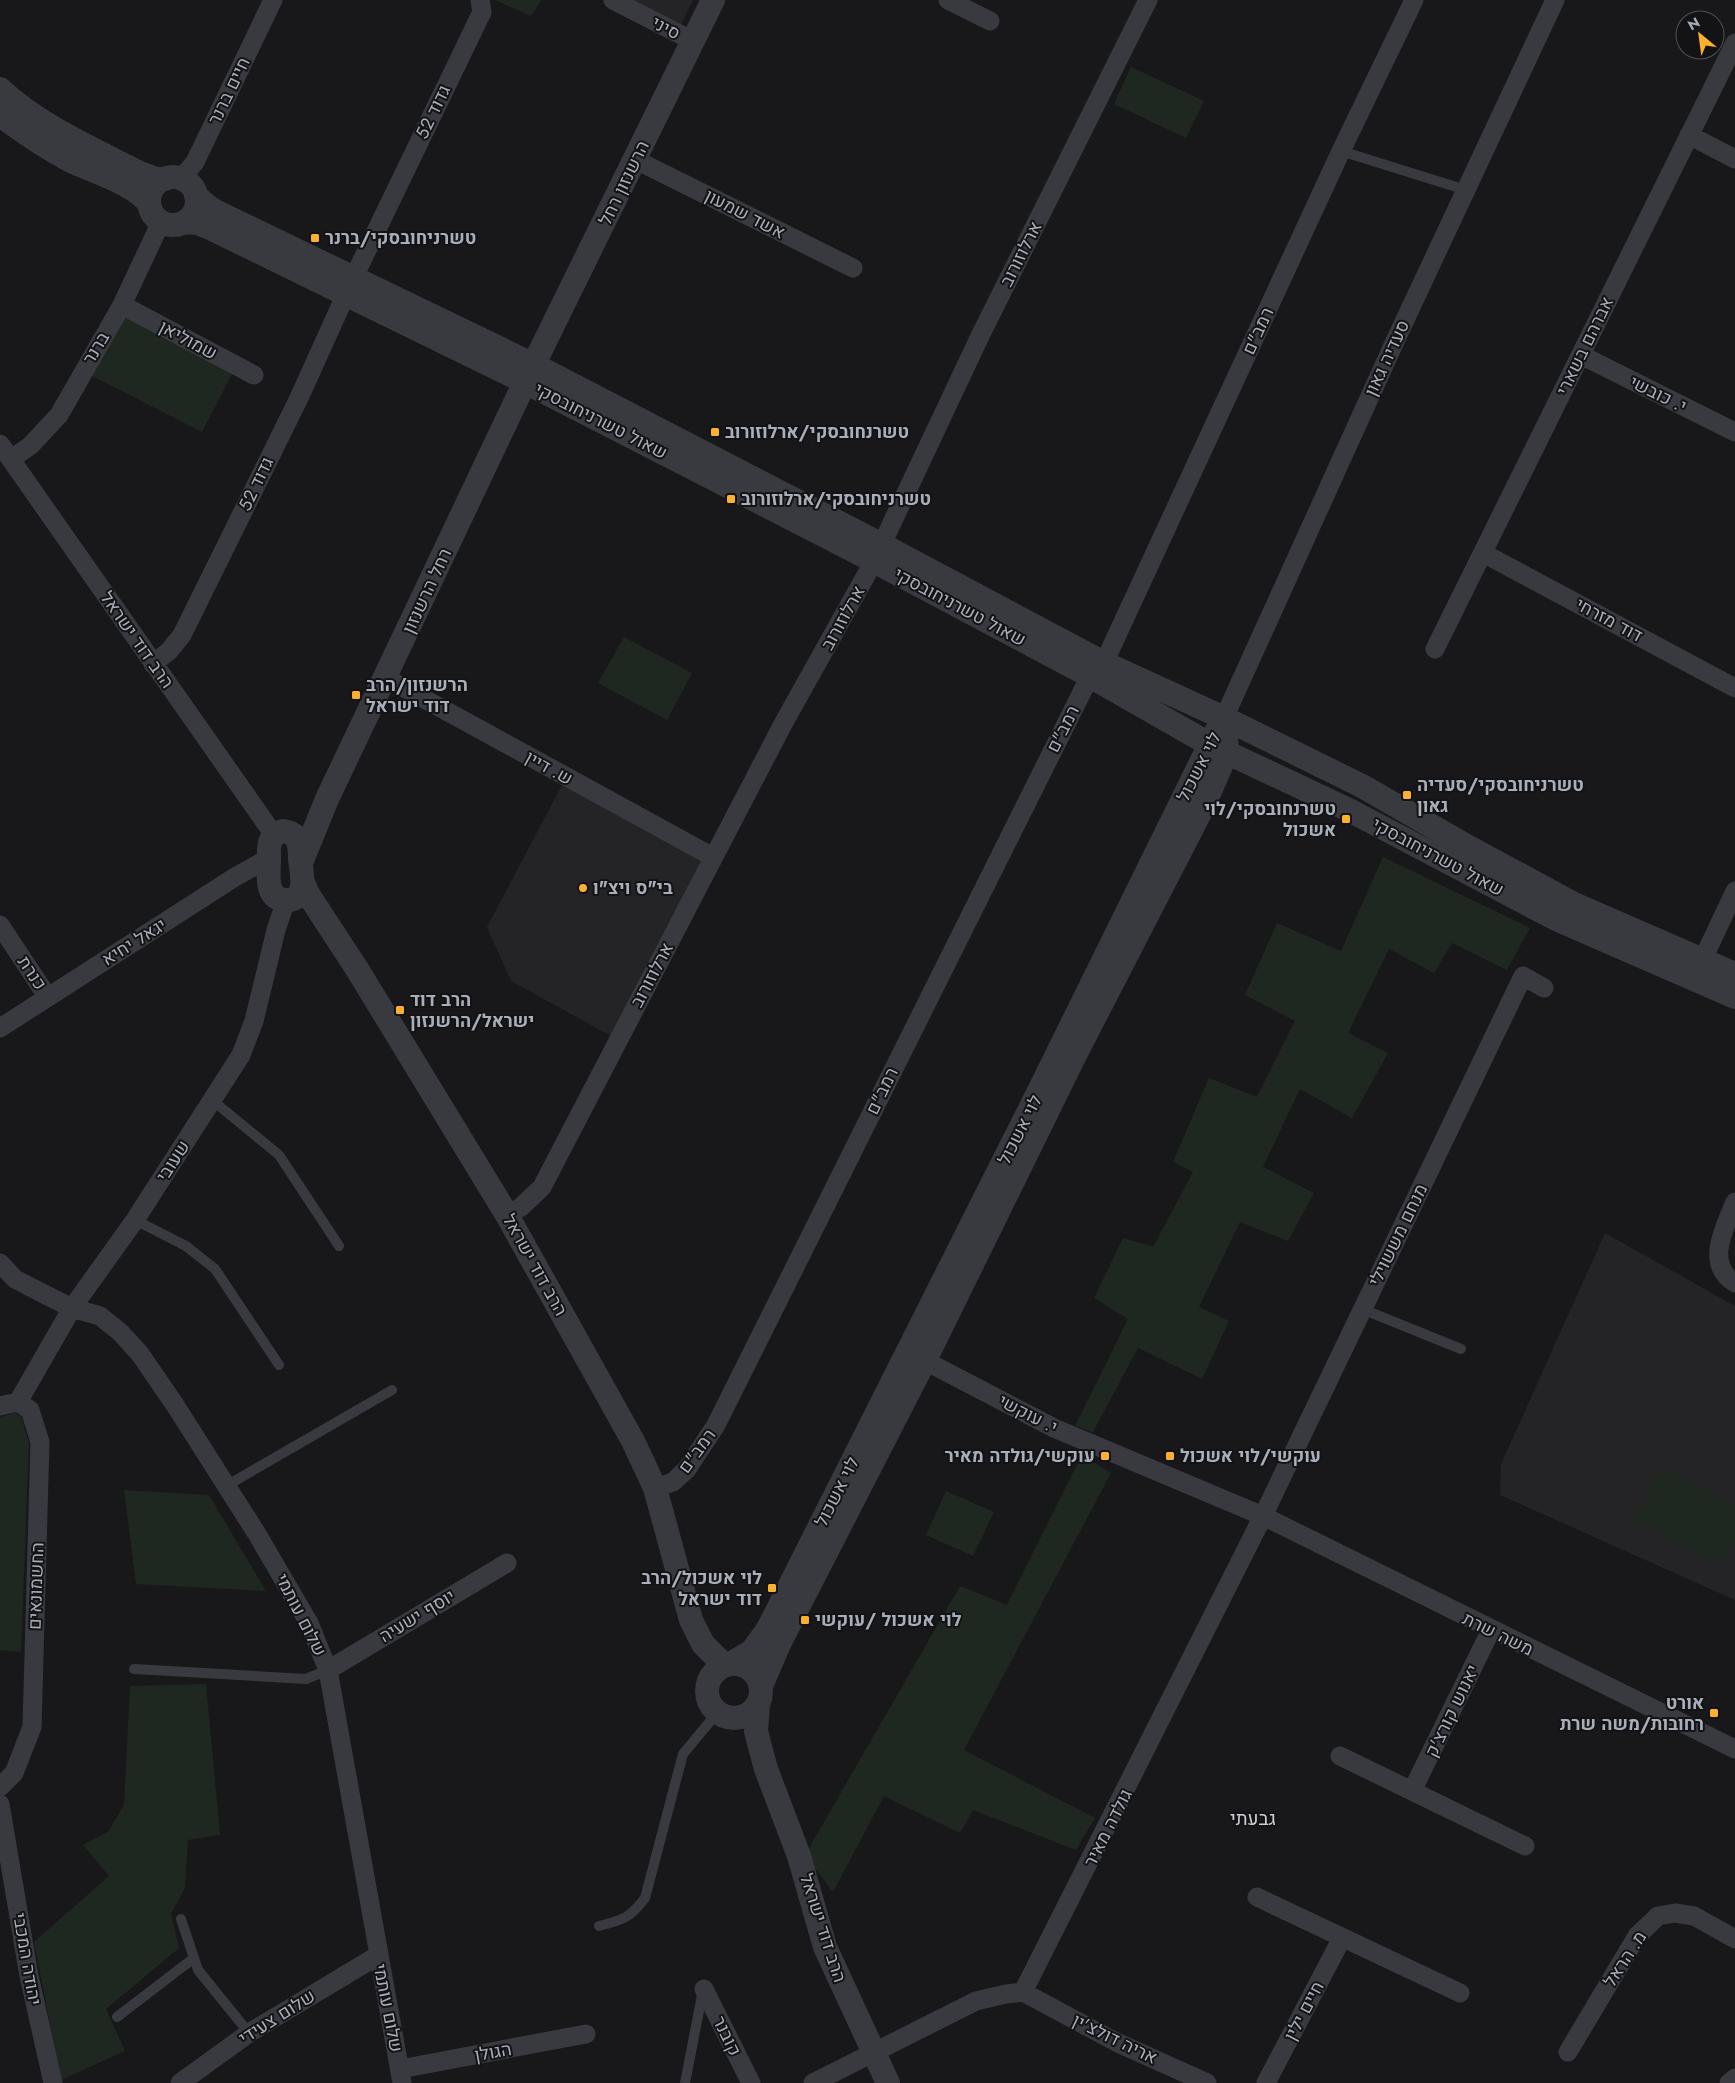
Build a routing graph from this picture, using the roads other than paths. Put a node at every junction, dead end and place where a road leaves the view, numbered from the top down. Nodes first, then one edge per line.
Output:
1 (273, 0) edge
2 (480, 0) edge
3 (613, 0) edge
4 (714, 0) edge
5 (948, 0) edge
6 (1148, 0) edge
7 (1414, 0) edge
8 (1555, 0) edge
9 (990, 21) dead end
10 (693, 42) junction
11 (1735, 43) edge
12 (0, 89) edge
13 (0, 114) edge
14 (1690, 135) junction
15 (1341, 151) junction
16 (1735, 159) edge
17 (636, 160) junction
18 (181, 184) junction
19 (1466, 190) junction
20 (165, 216) junction
21 (853, 268) dead end
22 (350, 286) junction
23 (122, 306) junction
24 (1581, 356) junction
25 (530, 373) junction
26 (254, 375) dead end
27 (1735, 432) edge
28 (5, 451) edge
29 (878, 553) junction
30 (1483, 553) junction
31 (1435, 649) dead end
32 (153, 664) junction
33 (1097, 670) junction
34 (386, 678) junction
35 (1735, 688) edge
36 (1224, 718) junction
37 (1218, 748) junction
38 (1257, 766) junction
39 (327, 799) junction
40 (1204, 805) junction
41 (277, 842) junction
42 (713, 857) junction
43 (302, 872) junction
44 (1735, 891) edge
45 (286, 900) junction
46 (0, 925) edge
47 (1702, 961) junction
48 (1735, 974) edge
49 (1544, 988) dead end
50 (47, 996) junction
51 (1735, 997) edge
52 (0, 1028) edge
53 (212, 1100) junction
54 (1735, 1202) edge
55 (507, 1215) junction
56 (134, 1220) junction
57 (339, 1246) dead end
58 (0, 1263) edge
59 (1735, 1282) edge
60 (72, 1308) junction
61 (1362, 1309) junction
62 (1461, 1349) dead end
63 (916, 1356) junction
64 (279, 1365) dead end
65 (392, 1390) dead end
66 (9, 1404) edge
67 (226, 1486) junction
68 (655, 1488) junction
69 (1263, 1516) junction
70 (507, 1563) dead end
71 (1492, 1630) junction
72 (728, 1664) junction
73 (134, 1668) dead end
74 (328, 1670) junction
75 (759, 1695) junction
76 (722, 1715) junction
77 (1735, 1749) edge
78 (1340, 1756) dead end
79 (766, 1769) junction
80 (0, 1786) edge
81 (1412, 1791) junction
82 (0, 1804) edge
83 (1525, 1846) dead end
84 (1256, 1897) dead end
85 (181, 1919) dead end
86 (599, 1926) dead end
87 (1342, 1938) junction
88 (1735, 1939) edge
89 (378, 1956) junction
90 (194, 1958) junction
91 (704, 1989) joint
92 (1024, 1992) junction
93 (1460, 1994) dead end
94 (117, 2017) dead end
95 (249, 2033) junction
96 (586, 2034) dead end
97 (873, 2052) junction
98 (1568, 2052) dead end
99 (401, 2076) edge
100 (1735, 2078) edge
101 (53, 2083) edge
102 (180, 2083) edge
103 (685, 2083) edge
104 (751, 2083) edge
105 (813, 2083) edge
106 (888, 2083) edge
107 (1207, 2083) edge
108 (1266, 2083) edge
109 (1729, 2083) edge

1 - 18 street, חיים ברנר
2 - 22 street, גדוד 52
3 - 10 street, סיני
4 - 10 street, הרשנזון רחל
5 - 9 street
6 - 29 street, ארלוזורוב
7 - 15 street, רמב"ם
8 - 19 street, סעדיה גאון
10 - 17 street, הרשנזון רחל
11 - 14 street, אברהם בשארי
12 - 18 street, שאול טשרניחובסקי
13 - 20 street, שאול טשרניחובסקי
14 - 16 street
14 - 24 street, אברהם בשארי
15 - 19 lane
15 - 33 street, רמב"ם
17 - 21 street, אשד שמעון
17 - 25 street, הרשנזון רחל
18 - 20 street
18 - 20 street
18 - 22 street, שאול טשרניחובסקי
19 - 36 street, סעדיה גאון
20 - 22 street, שאול טשרניחובסקי
20 - 23 street, ברנר
22 - 25 street, שאול טשרניחובסקי
22 - 32 street, גדוד 52
23 - 26 street, שמוליאן
23 - 28 street, ברנר
24 - 27 street, י. כובשי
24 - 30 street, אברהם בשארי
25 - 29 street, שאול טשרניחובסקי
25 - 34 street, רחל הרשנזון
28 - 32 street, הרב דוד ישראל
29 - 33 street, שאול טשרניחובסקי
29 - 42 street, ארלוזורוב
30 - 31 street, אברהם בשארי
30 - 35 street, דוד מזרחי
32 - 41 street, הרב דוד ישראל
33 - 36 street, שאול טשרניחובסקי
33 - 37 street, שאול טשרניחובסקי
33 - 68 street, רמב"ם
34 - 39 street, רחל הרשנזון
34 - 42 street, ש. דיין
36 - 37 street, לוי אשכול
36 - 47 street, שאול טשרניחובסקי
37 - 38 street, שאול טשרניחובסקי
37 - 40 street, לוי אשכול
37 - 63 street, לוי אשכול
38 - 40 street
38 - 51 street, שאול טשרניחובסקי
39 - 41 street
39 - 43 street, רחל הרשנזון
40 - 63 street, לוי אשכול
41 - 43 street, הרב דוד ישראל
41 - 45 street
41 - 50 street, יגאל יחיא
42 - 55 street, ארלוזורוב
43 - 45 street, רחל הרשנזון
43 - 55 street, הרב דוד ישראל
44 - 47 street
45 - 53 street, שעובי
46 - 50 street, כנרת
47 - 48 street, שאול טשרניחובסקי
49 - 61 street, מנחם מששוילי
50 - 52 street, יגאל יחיא
53 - 56 street, שעובי
53 - 57 lane
54 - 59 street
55 - 68 street, הרב דוד ישראל
56 - 60 street, שעובי
56 - 64 lane
58 - 60 street, שלום עותמי
60 - 66 street, שעובי
60 - 67 street, שלום עותמי
61 - 62 lane
61 - 69 street, מנחם מששוילי
63 - 69 street, י. עוקשי
63 - 72 street, לוי אשכול
63 - 75 street, לוי אשכול
65 - 67 lane
66 - 80 street, החשמונאים
67 - 74 street, שלום עותמי
68 - 72 street, הרב דוד ישראל
69 - 71 street, משה שרת
69 - 92 street, גולדה מאיר
70 - 74 street, יוסף ישעיה
71 - 77 street, משה שרת
71 - 81 street, יאנוש קורצ'ק
72 - 75 street
72 - 76 street
73 - 74 lane
74 - 89 street, שלום עותמי
75 - 76 street
75 - 79 street, הרב דוד ישראל
76 - 79 street, הרב דוד ישראל
76 - 86 lane
78 - 81 street
79 - 97 street, הרב דוד ישראל
81 - 83 street
82 - 101 street, יהודה המכבי
84 - 87 street
85 - 90 lane
87 - 93 street
87 - 108 street, חיים ילין
88 - 98 street, מ. הראל
89 - 95 street, שלום צעידי
89 - 99 street, שלום עותמי
90 - 94 lane
90 - 95 lane
91 - 103 lane
91 - 104 street, קובנר
92 - 97 street
92 - 107 street, אריה דולצ'ין
95 - 102 street, שלום צעידי
96 - 99 street, הגולן
97 - 105 street
97 - 106 street, הרב דוד ישראל
100 - 109 street

